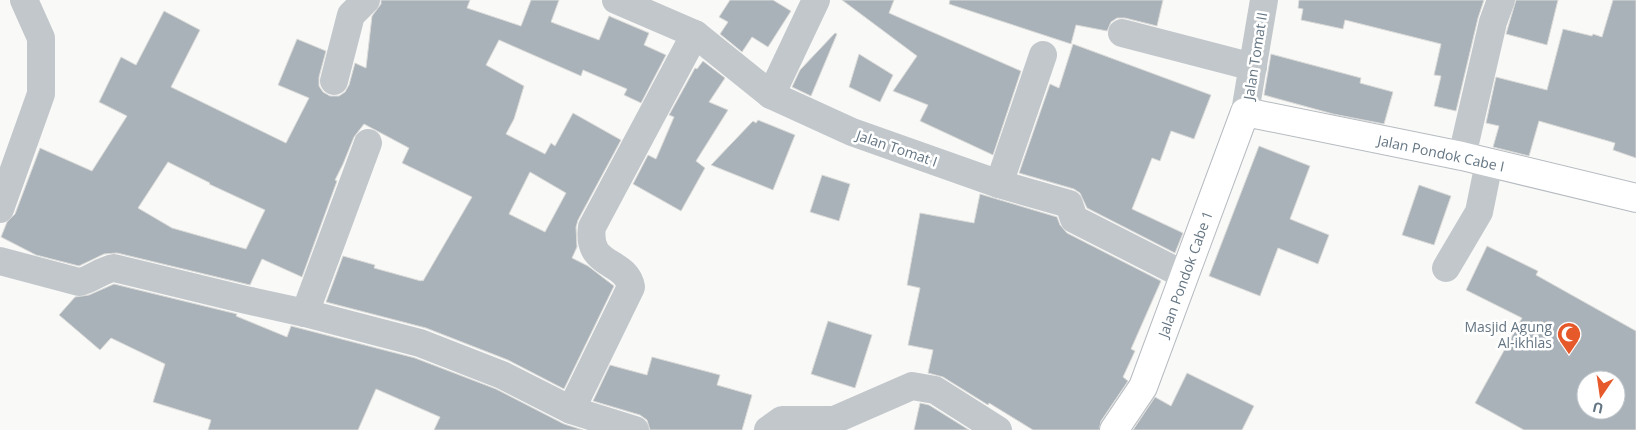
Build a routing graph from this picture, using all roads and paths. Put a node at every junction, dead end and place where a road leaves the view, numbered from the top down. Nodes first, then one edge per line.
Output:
1 (24, 0) edge
2 (366, 0) edge
3 (616, 0) edge
4 (816, 0) edge
5 (1264, 0) edge
6 (1500, 0) edge
7 (1122, 33) dead end
8 (695, 34) junction
9 (1043, 55) dead end
10 (1253, 67) junction
11 (334, 81) dead end
12 (771, 95) junction
13 (1245, 112) junction
14 (368, 143) dead end
15 (1462, 156) junction
16 (1490, 163) junction
17 (999, 184) junction
18 (1636, 198) edge
19 (0, 208) edge
20 (0, 261) edge
21 (1446, 268) dead end
22 (1184, 275) junction
23 (306, 313) junction
24 (571, 410) junction
25 (635, 430) edge
26 (768, 430) edge
27 (998, 430) edge
28 (1114, 430) edge

1 - 19 street
2 - 11 street
3 - 8 street, Jalan Tomat I
4 - 12 street
5 - 10 street, Jalan Tomat II
6 - 15 street
7 - 10 street
8 - 12 street, Jalan Tomat I
8 - 24 street
9 - 17 street
10 - 13 street, Jalan Tomat II
12 - 17 street, Jalan Tomat I
13 - 15 street, Jalan Pondok Cabe I
13 - 22 street, Jalan Pondok Cabe 1
14 - 23 street
15 - 16 street, Jalan Pondok Cabe I
16 - 18 street, Jalan Pondok Cabe I
16 - 21 street
17 - 22 street, Jalan Tomat I
20 - 23 street
22 - 28 street, Jalan Pondok Cabe 1
23 - 24 street
24 - 25 street
26 - 27 street

